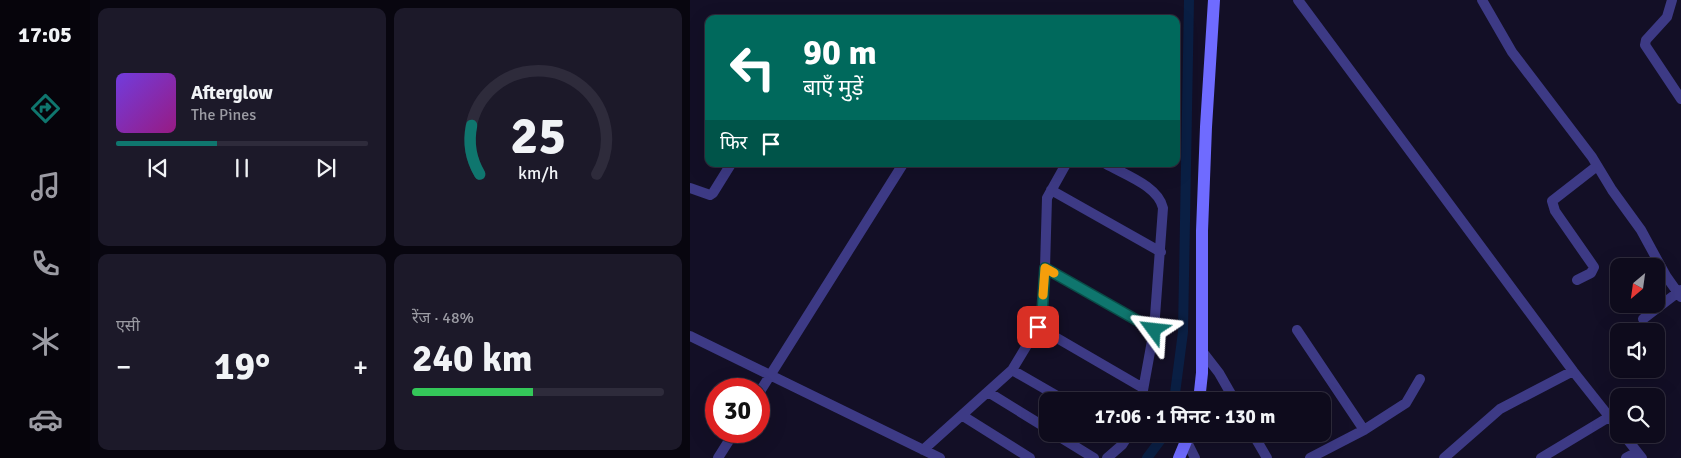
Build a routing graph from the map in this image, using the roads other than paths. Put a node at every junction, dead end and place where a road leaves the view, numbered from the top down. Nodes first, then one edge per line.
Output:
1 (1214, 0) edge
2 (1298, 0) edge
3 (1482, 0) edge
4 (1672, 0) edge
5 (1681, 99) edge
6 (1597, 166) junction
7 (729, 167) edge
8 (902, 167) edge
9 (1064, 167) edge
10 (1111, 167) edge
11 (690, 188) edge
12 (1051, 190) junction
13 (1161, 252) junction
14 (1045, 268) junction
15 (1576, 280) dead end
16 (1680, 293) edge
17 (1643, 318) dead end
18 (1038, 327) junction
19 (1154, 330) junction
20 (1297, 330) dead end
21 (690, 336) edge
22 (1202, 351) junction
23 (1012, 370) junction
24 (1573, 371) junction
25 (771, 374) junction
26 (768, 378) edge
27 (1420, 379) dead end
28 (1143, 388) junction
29 (988, 392) junction
30 (1050, 392) edge
31 (1142, 392) edge
32 (1200, 392) edge
33 (1230, 392) edge
34 (963, 416) junction
35 (1609, 417) joint
36 (1039, 423) edge
37 (1364, 430) junction
38 (1068, 442) edge
39 (1124, 442) edge
40 (1186, 442) edge
41 (1189, 442) edge
42 (1258, 442) edge
43 (727, 443) edge
44 (1630, 443) edge
45 (924, 450) junction
46 (1639, 455) edge
47 (718, 458) edge
48 (940, 458) edge
49 (1030, 458) edge
50 (1094, 458) edge
51 (1107, 458) edge
52 (1179, 458) edge
53 (1195, 458) edge
54 (1267, 458) edge
55 (1310, 458) edge
56 (1444, 458) edge
57 (1541, 458) edge
58 (1626, 458) edge

1 - 22 street
2 - 24 street
3 - 6 street
4 - 5 street
6 - 15 street
6 - 16 street
7 - 11 street
8 - 25 street
9 - 12 street
10 - 13 street
12 - 13 street
12 - 14 street
13 - 19 street
14 - 18 street
14 - 19 street
16 - 17 street
18 - 23 street
18 - 28 street
19 - 28 street
20 - 37 street
21 - 25 street
22 - 32 street
22 - 33 street
23 - 29 street
23 - 30 street
24 - 35 street
24 - 56 street
25 - 26 street
25 - 45 street
27 - 37 street
28 - 31 street
29 - 34 street
29 - 36 street
34 - 45 street
34 - 49 street
35 - 57 street
37 - 55 street
38 - 50 street
39 - 51 street
40 - 52 street
41 - 53 street
42 - 54 street
43 - 47 street
44 - 46 street
45 - 48 street
46 - 58 street

